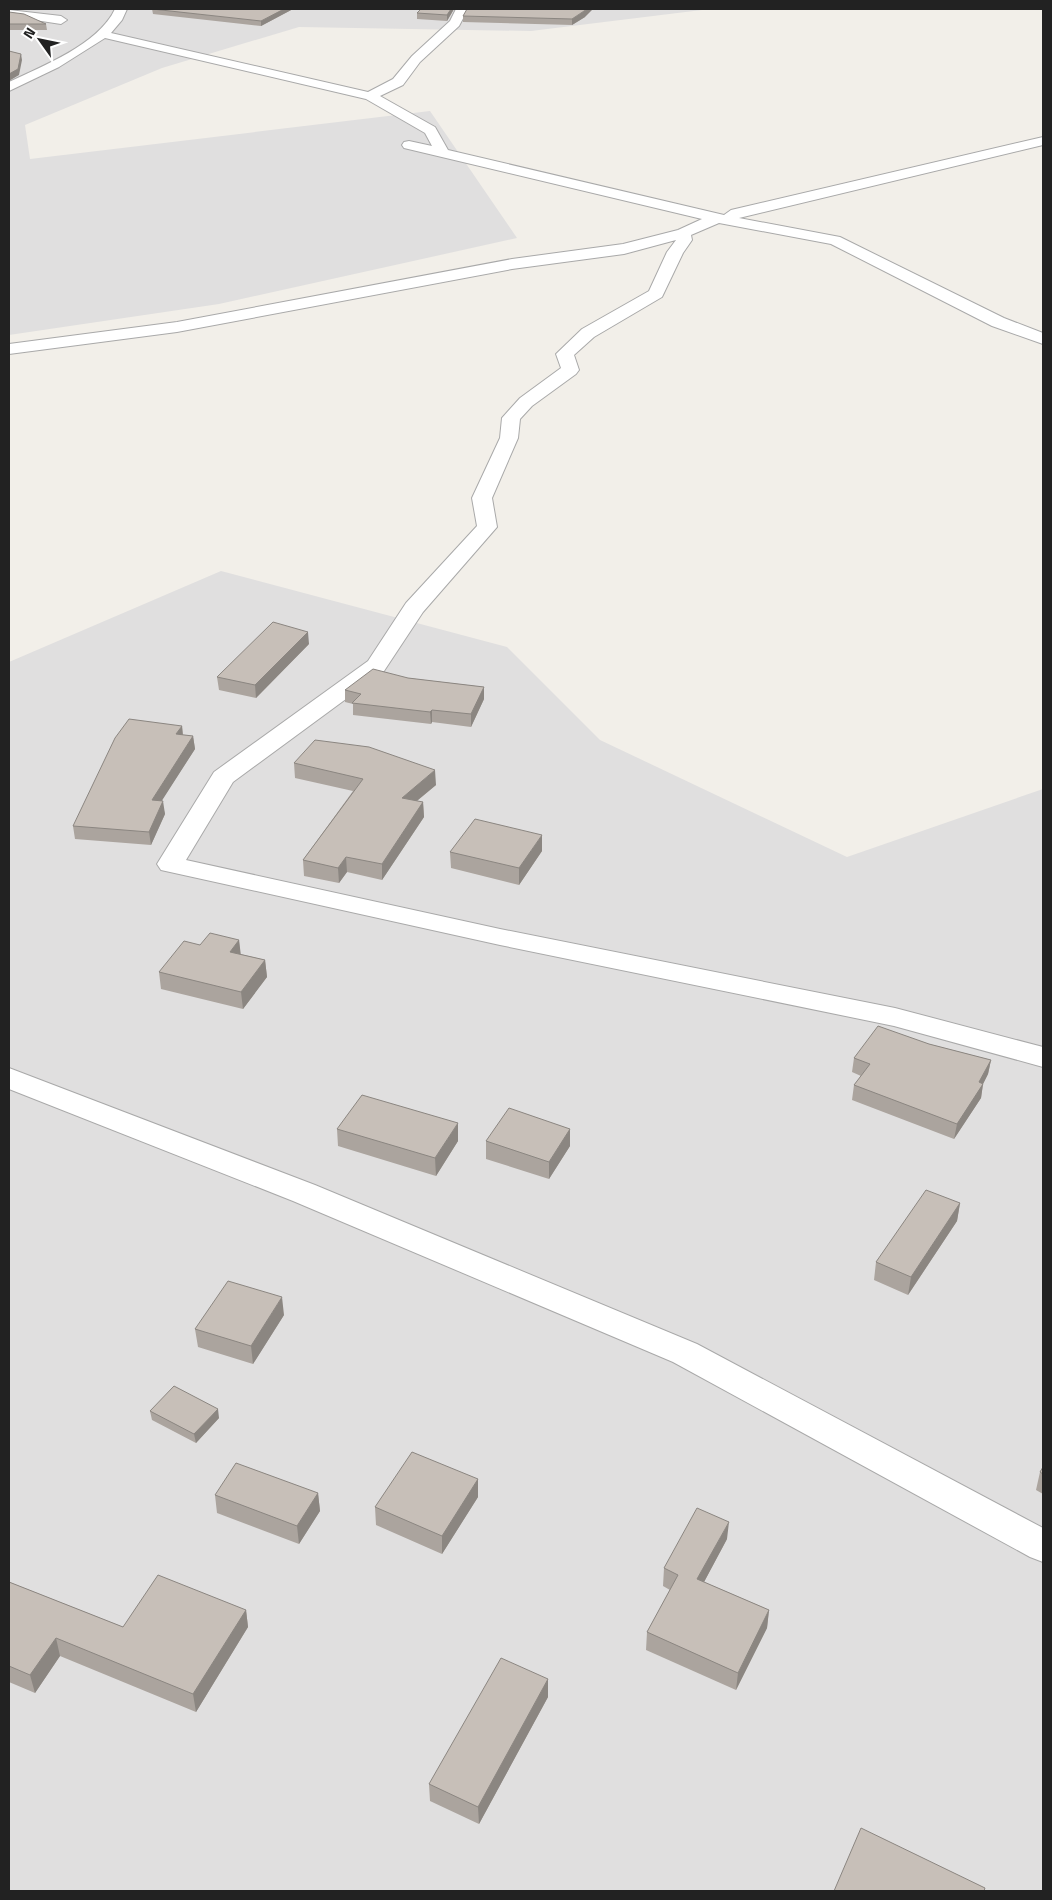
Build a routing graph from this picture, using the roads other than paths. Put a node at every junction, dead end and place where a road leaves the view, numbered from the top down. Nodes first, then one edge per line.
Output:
1 (120, 9) edge
2 (462, 9) edge
3 (9, 13) edge
4 (61, 20) dead end
5 (102, 34) junction
6 (9, 87) edge
7 (370, 96) junction
8 (1043, 141) edge
9 (409, 145) dead end
10 (442, 152) junction
11 (717, 218) junction
12 (683, 233) junction
13 (1043, 339) edge
14 (9, 349) edge
15 (1043, 1057) edge
16 (9, 1078) edge
17 (1043, 1546) edge

1 - 5 street
2 - 7 street
3 - 4 street
5 - 6 street
5 - 7 street
7 - 10 street
8 - 11 street
9 - 10 street
10 - 11 street
11 - 12 street
11 - 13 street
12 - 14 street
12 - 15 street
16 - 17 street

